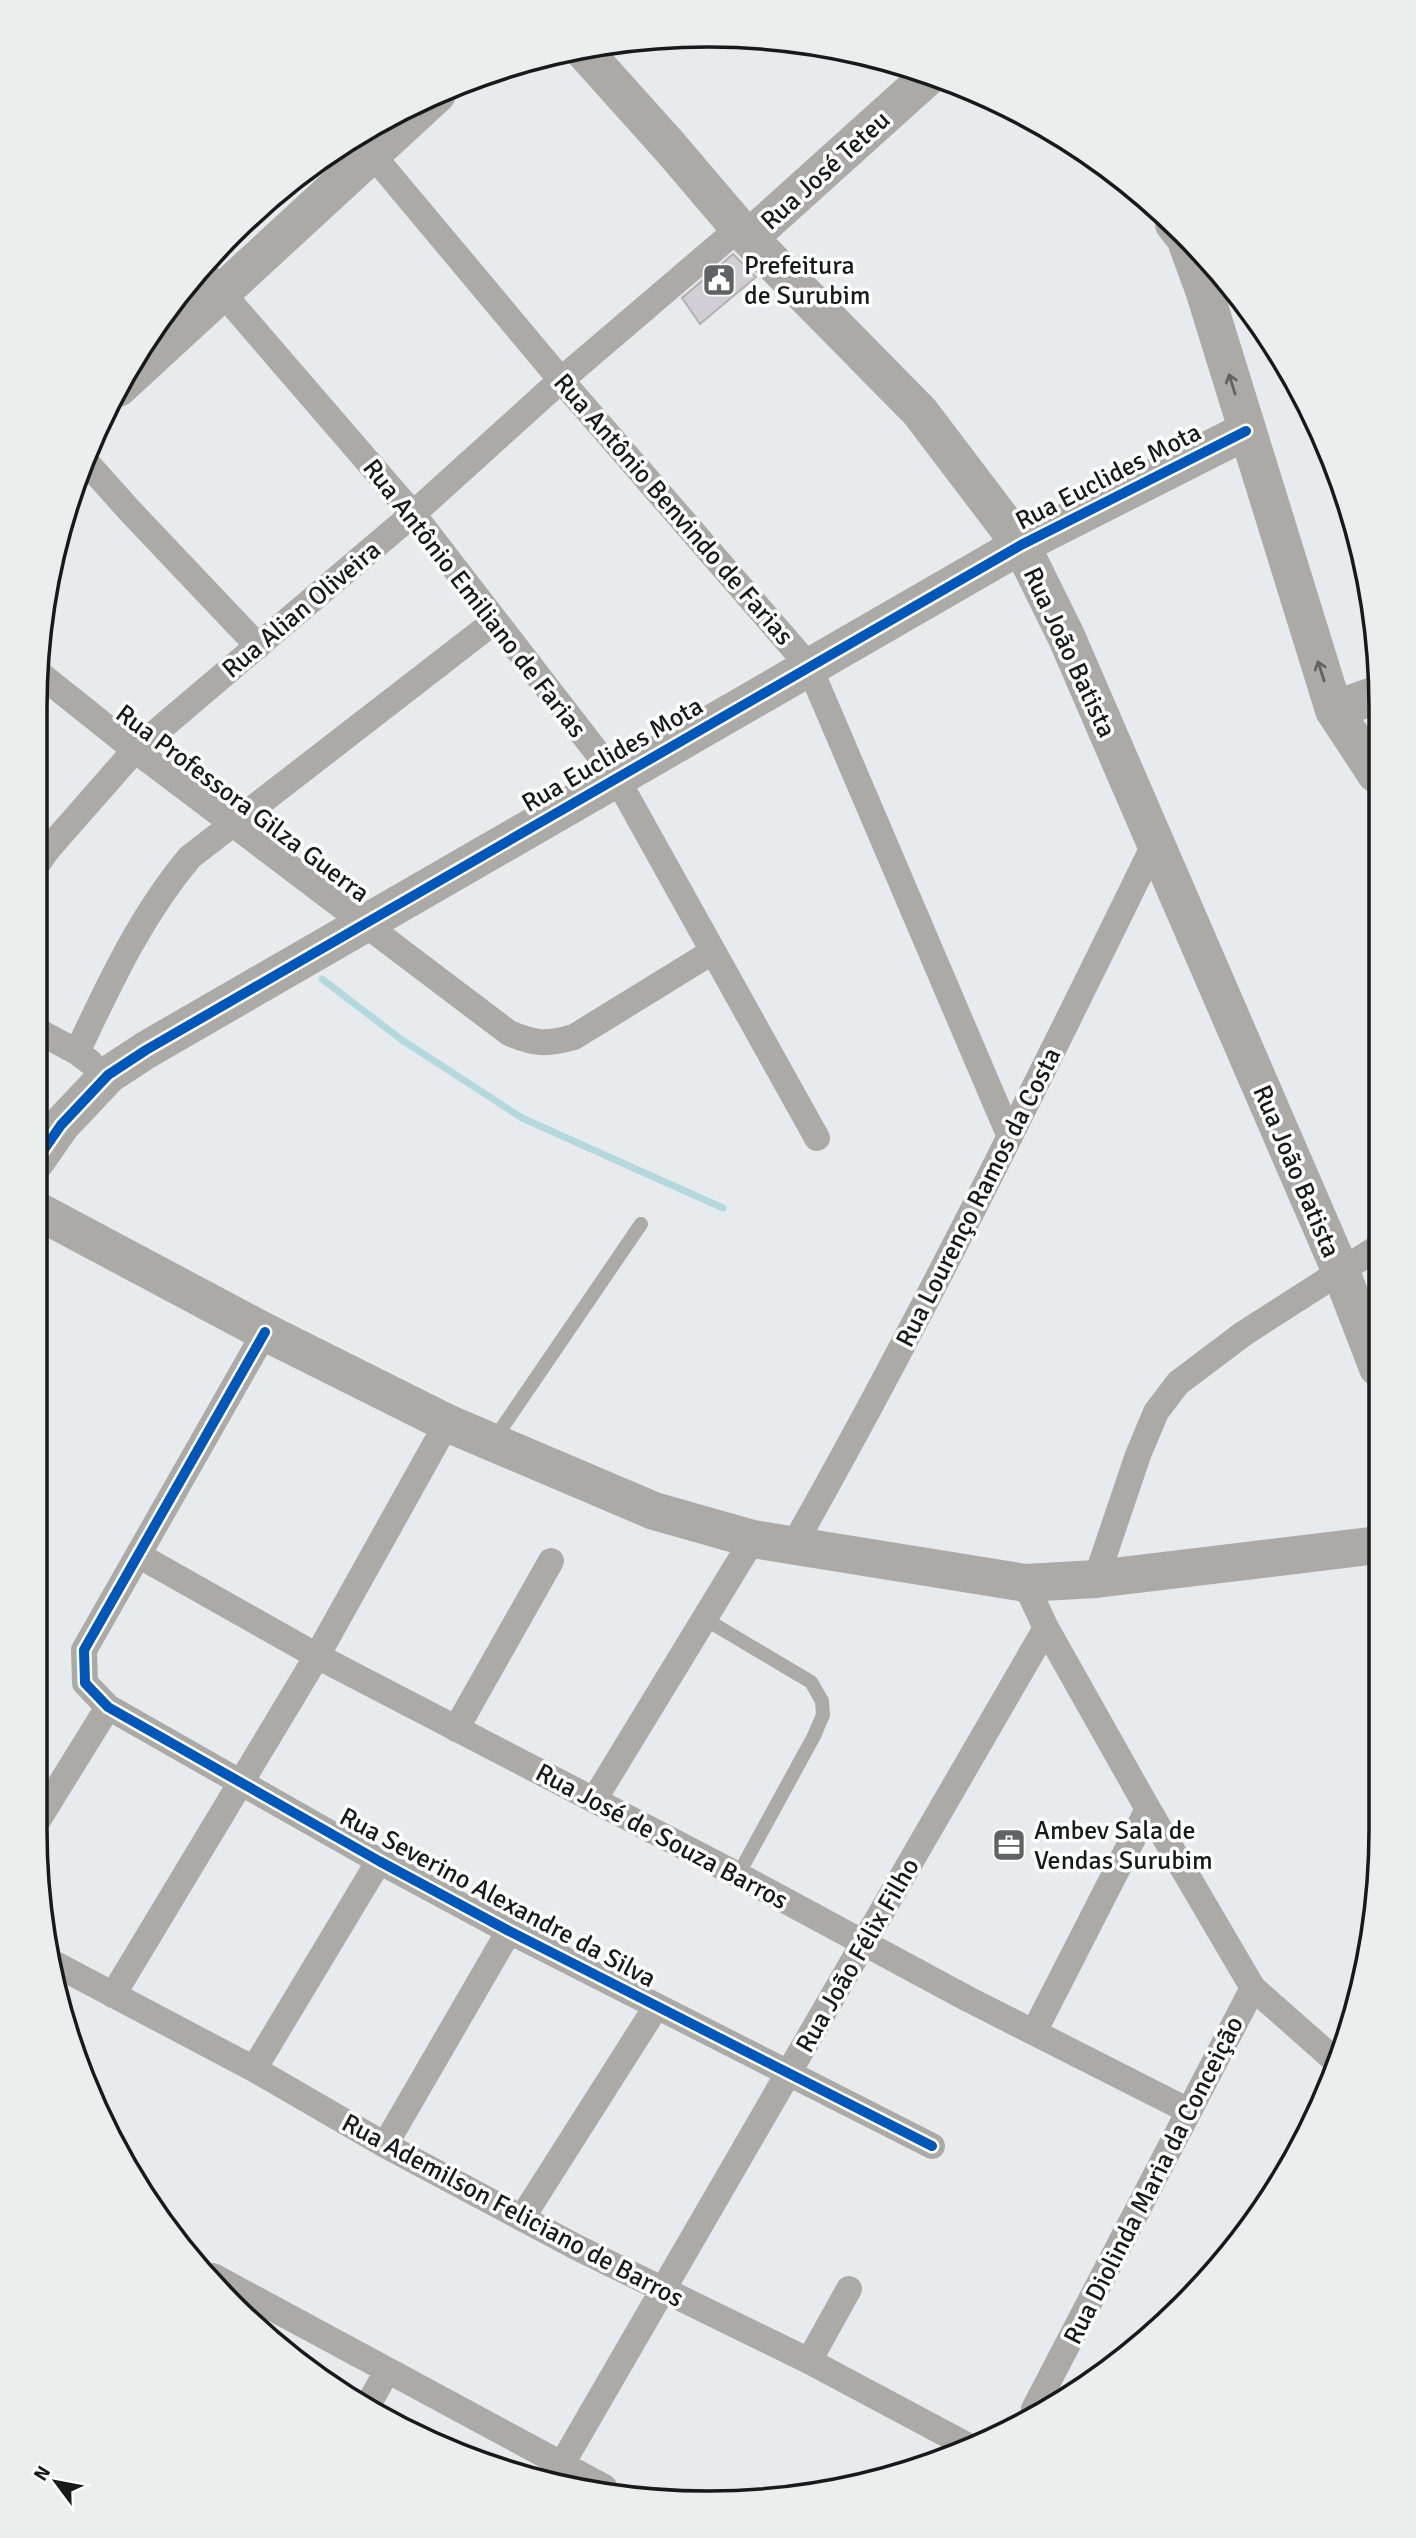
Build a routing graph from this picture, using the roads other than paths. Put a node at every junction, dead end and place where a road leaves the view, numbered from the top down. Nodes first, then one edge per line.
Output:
1 (590, 58) edge
2 (921, 82) edge
3 (409, 119) edge
4 (371, 153) junction
5 (744, 233) junction
6 (1192, 258) edge
7 (211, 280) edge
8 (162, 337) edge
9 (561, 380) junction
10 (1246, 432) junction
11 (93, 468) edge
12 (413, 513) junction
13 (1021, 545) junction
14 (495, 621) junction
15 (258, 646) junction
16 (809, 666) junction
17 (48, 681) edge
18 (1369, 698) edge
19 (1334, 710) junction
20 (135, 750) junction
21 (1369, 763) edge
22 (616, 777) junction
23 (234, 822) junction
24 (1155, 843) junction
25 (47, 850) edge
26 (364, 924) junction
27 (712, 952) junction
28 (47, 1036) edge
29 (77, 1052) junction
30 (108, 1075) junction
31 (1010, 1137) junction
32 (817, 1138) dead end
33 (47, 1145) edge
34 (47, 1216) edge
35 (641, 1224) dead end
36 (1369, 1253) edge
37 (1340, 1272) junction
38 (265, 1332) junction
39 (1369, 1345) edge
40 (447, 1423) junction
41 (492, 1443) junction
42 (753, 1539) junction
43 (793, 1546) junction
44 (1369, 1546) edge
45 (138, 1555) junction
46 (551, 1561) dead end
47 (1096, 1579) junction
48 (1025, 1583) junction
49 (705, 1619) junction
50 (1046, 1628) junction
51 (317, 1656) junction
52 (108, 1707) junction
53 (456, 1729) junction
54 (241, 1784) junction
55 (594, 1800) junction
56 (47, 1806) edge
57 (1148, 1809) junction
58 (379, 1861) junction
59 (738, 1875) junction
60 (509, 1931) junction
61 (864, 1943) junction
62 (62, 1968) edge
63 (1253, 1988) junction
64 (113, 1995) junction
65 (656, 2007) junction
66 (1034, 2032) junction
67 (1329, 2055) edge
68 (254, 2070) junction
69 (788, 2074) junction
70 (1189, 2111) junction
71 (385, 2145) junction
72 (932, 2146) dead end
73 (522, 2218) junction
74 (229, 2285) edge
75 (849, 2289) dead end
76 (663, 2291) junction
77 (809, 2361) junction
78 (387, 2371) junction
79 (372, 2398) edge
80 (1037, 2402) edge
81 (959, 2441) edge
82 (562, 2464) junction
83 (589, 2480) edge

1 - 5 main road, Rua João Batista
2 - 5 main road, Rua José Teteu
3 - 4 main road
4 - 7 main road
4 - 9 street, Rua Antônio Benvindo de Farias
5 - 9 street, Rua Alian Oliveira
5 - 13 main road, Rua João Batista
10 -> 6 main road
7 - 8 main road
7 - 12 street, Rua Antônio Emiliano de Farias
9 - 12 street, Rua Alian Oliveira
9 - 16 street, Rua Antônio Benvindo de Farias
10 - 13 main road, Rua Euclides Mota
19 -> 10 main road
11 - 15 street
12 - 14 street, Rua Antônio Emiliano de Farias
12 - 15 street, Rua Alian Oliveira
13 - 16 main road, Rua Euclides Mota
13 - 24 main road, Rua João Batista
14 - 22 street, Rua Antônio Emiliano de Farias
14 - 23 street
15 - 20 street, Rua Alian Oliveira
16 - 22 main road, Rua Euclides Mota
16 - 31 street, Rua Antônio Benvindo de Farias
17 - 20 street, Rua Professora Gilza Guerra
18 - 19 main road
19 - 21 main road
20 - 23 street, Rua Professora Gilza Guerra
20 - 25 street, Rua Alian Oliveira
22 - 26 main road, Rua Euclides Mota
22 - 27 street, Rua Antônio Emiliano de Farias
23 - 26 street, Rua Professora Gilza Guerra
23 - 29 street
24 - 31 street, Rua Lourenço Ramos da Costa
24 - 37 main road, Rua João Batista
26 - 27 street, Rua Professora Gilza Guerra
26 - 30 main road, Rua Euclides Mota
27 - 32 street, Rua Antônio Emiliano de Farias
28 - 29 street
29 - 30 street
30 - 33 main road, Rua Euclides Mota
31 - 43 street, Rua Lourenço Ramos da Costa
34 - 38 main road
35 - 41 lane
36 - 37 street
37 - 39 main road, Rua João Batista
37 - 47 street
38 - 40 main road
38 - 45 street
40 - 41 main road
40 - 51 street
41 - 42 main road
42 - 43 main road
42 - 49 street
43 - 48 main road
44 - 47 main road
45 - 51 street, Rua José de Souza Barros
45 - 52 street, Rua Severino Alexandre da Silva
46 - 53 street
47 - 48 main road
48 - 50 street
49 - 55 street
49 - 59 lane
50 - 57 street
50 - 61 street, Rua João Félix Filho
51 - 53 street, Rua José de Souza Barros
51 - 54 street
52 - 54 street, Rua Severino Alexandre da Silva
52 - 56 street
53 - 55 street, Rua José de Souza Barros
54 - 58 street, Rua Severino Alexandre da Silva
54 - 64 street
55 - 59 street, Rua José de Souza Barros
57 - 63 street
57 - 66 street
58 - 60 street, Rua Severino Alexandre da Silva
58 - 68 street
59 - 61 street, Rua José de Souza Barros
60 - 65 street, Rua Severino Alexandre da Silva
60 - 71 street
61 - 66 street, Rua José de Souza Barros
61 - 69 street, Rua João Félix Filho
62 - 64 street, Rua Ademilson Feliciano de Barros
63 - 67 street
63 - 70 street, Rua Diolinda Maria da Conceição
64 - 68 street, Rua Ademilson Feliciano de Barros
65 - 69 street, Rua Severino Alexandre da Silva
65 - 73 street
66 - 70 street, Rua José de Souza Barros
68 - 71 street, Rua Ademilson Feliciano de Barros
69 - 72 street, Rua Severino Alexandre da Silva
69 - 76 street, Rua João Félix Filho
70 - 80 street, Rua Diolinda Maria da Conceição
71 - 73 street, Rua Ademilson Feliciano de Barros
73 - 76 street, Rua Ademilson Feliciano de Barros
74 - 78 street
75 - 77 street
76 - 77 street, Rua Ademilson Feliciano de Barros
76 - 82 street, Rua João Félix Filho
77 - 81 street, Rua Ademilson Feliciano de Barros
78 - 79 street
78 - 82 street
82 - 83 street

